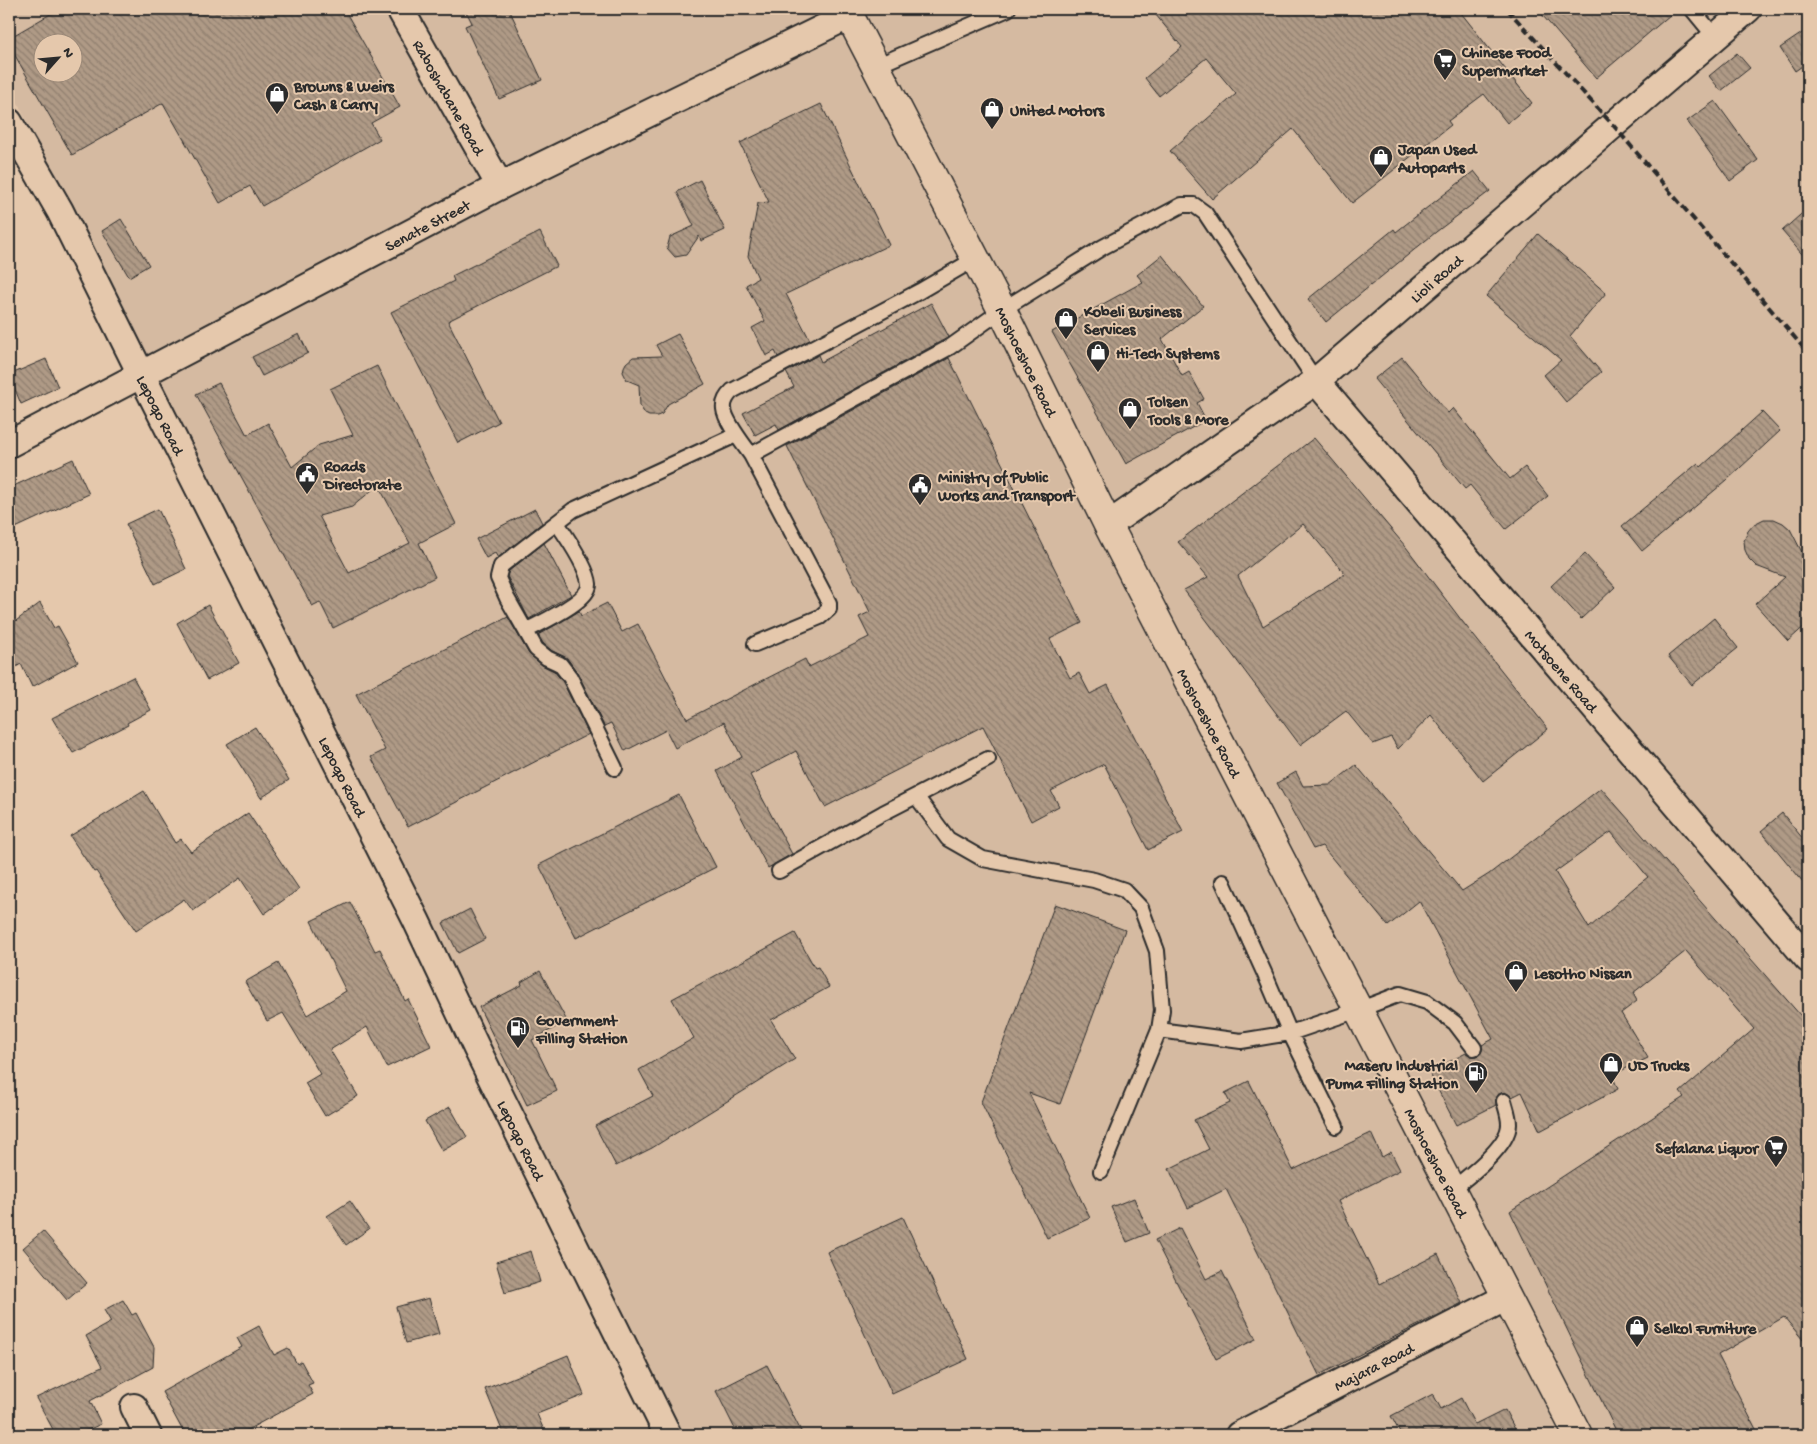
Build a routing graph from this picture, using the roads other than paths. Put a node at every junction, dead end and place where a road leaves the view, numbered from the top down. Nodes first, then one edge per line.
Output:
1 (400, 9) edge
2 (1008, 9) edge
3 (1692, 9) edge
4 (1748, 9) edge
5 (848, 12) edge
6 (1715, 37) junction
7 (876, 66) junction
8 (9, 122) edge
9 (500, 186) junction
10 (975, 260) junction
11 (1002, 310) junction
12 (140, 374) junction
13 (1316, 381) junction
14 (736, 435) junction
15 (9, 444) edge
16 (751, 456) junction
17 (557, 522) junction
18 (1108, 525) junction
19 (526, 631) junction
20 (755, 644) dead end
21 (988, 759) dead end
22 (615, 768) dead end
23 (916, 796) junction
24 (779, 871) dead end
25 (1223, 882) dead end
26 (1808, 959) edge
27 (1358, 1010) junction
28 (1159, 1030) junction
29 (1290, 1033) junction
30 (1474, 1048) dead end
31 (1504, 1101) dead end
32 (1336, 1126) dead end
33 (1101, 1171) dead end
34 (1451, 1190) junction
35 (1507, 1296) junction
36 (134, 1407) dead end
37 (148, 1435) edge
38 (668, 1435) edge
39 (1239, 1435) edge
40 (1578, 1435) edge

1 - 9 street, Raboshabane Road
2 - 7 lane
3 - 6 lane
4 - 6 street, Lioli Road
5 - 7 main road, Moshoeshoe Road
5 - 9 street, Senate Street
6 - 13 street, Lioli Road
7 - 10 main road, Moshoeshoe Road
8 - 12 street, Lepoqo Road
9 - 12 street, Senate Street
10 - 11 main road, Moshoeshoe Road
10 - 14 lane
11 - 13 lane
11 - 16 lane
11 - 18 main road, Moshoeshoe Road
12 - 15 street, Senate Street
12 - 38 street, Lepoqo Road
13 - 18 street, Lioli Road
13 - 26 street, Motsoene Road
14 - 16 lane
14 - 17 lane
16 - 20 lane
17 - 19 lane
17 - 19 lane
18 - 27 main road, Moshoeshoe Road
19 - 22 lane
21 - 23 lane
23 - 24 lane
23 - 28 lane
25 - 29 lane
27 - 29 lane
27 - 30 lane
27 - 34 main road, Moshoeshoe Road
28 - 29 lane
28 - 33 lane
29 - 32 lane
31 - 34 lane
34 - 35 main road, Moshoeshoe Road
35 - 39 street, Majara Road
35 - 40 main road, Moshoeshoe Road
36 - 37 street

